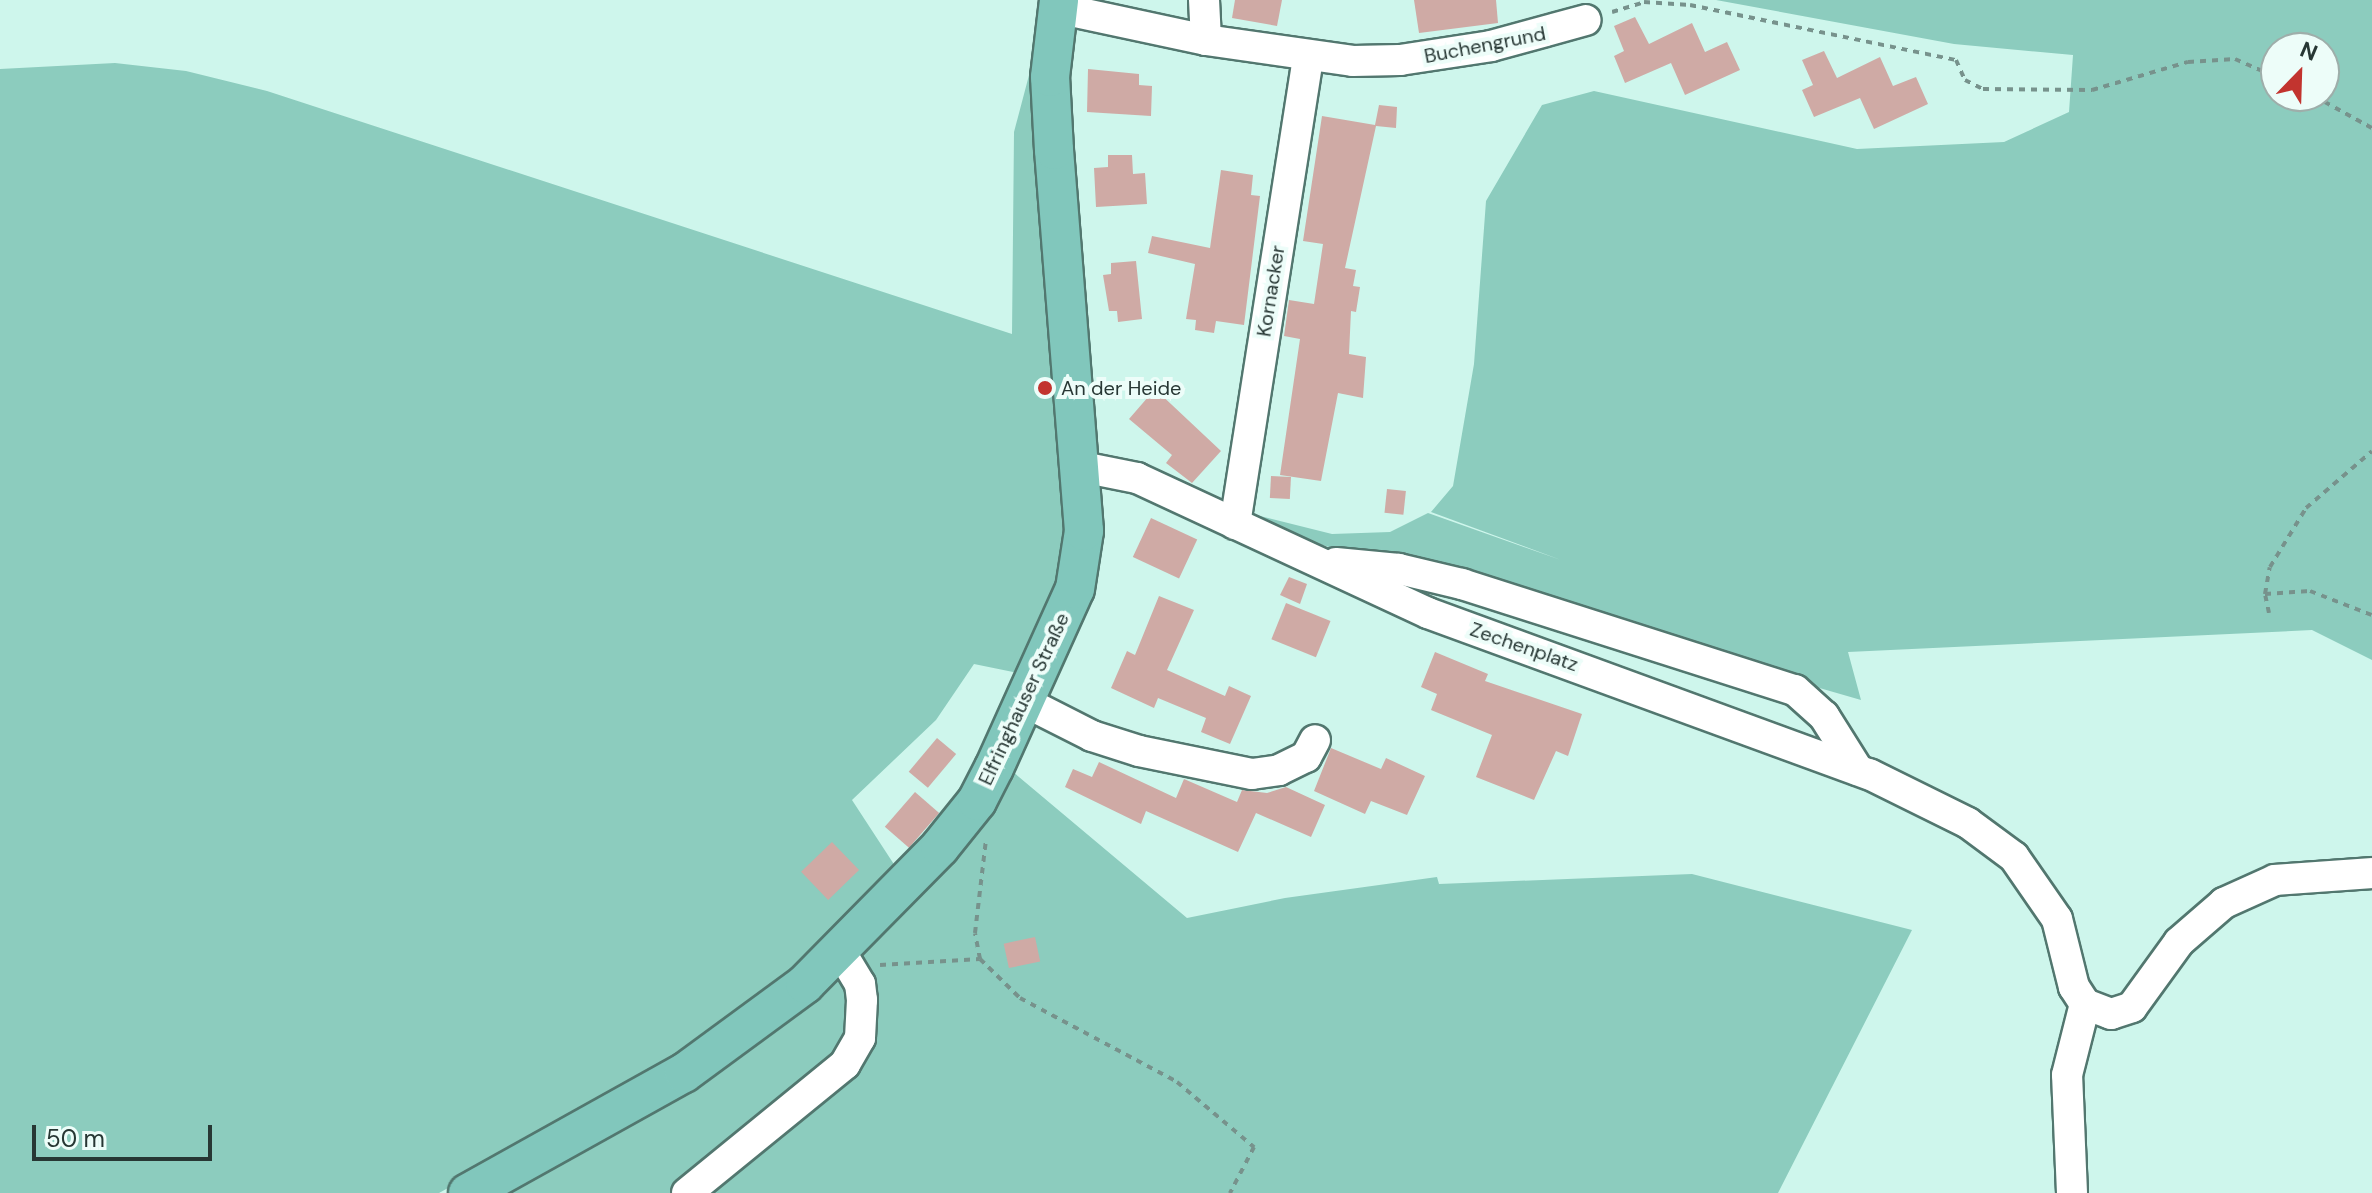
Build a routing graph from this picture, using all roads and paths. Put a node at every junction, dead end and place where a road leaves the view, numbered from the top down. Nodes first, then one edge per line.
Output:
1 (1204, 0) edge
2 (1058, 4) edge
3 (1586, 20) joint
4 (1206, 40) junction
5 (1308, 59) junction
6 (2260, 70) edge
7 (2340, 110) edge
8 (2372, 128) edge
9 (2372, 451) edge
10 (1082, 467) junction
11 (1235, 524) junction
12 (1314, 562) junction
13 (2265, 594) junction
14 (2269, 613) dead end
15 (2372, 615) edge
16 (1025, 702) junction
17 (1315, 740) dead end
18 (1864, 772) junction
19 (977, 801) junction
20 (2372, 873) edge
21 (844, 958) junction
22 (980, 959) junction
23 (2085, 1004) junction
24 (468, 1193) edge
25 (687, 1193) edge
26 (1230, 1193) edge
27 (2072, 1193) edge

1 - 4 street
2 - 4 street, Buchengrund
2 - 10 main road, Elfringhauser Straße
3 - 5 street, Buchengrund
3 - 6 path
4 - 5 street, Buchengrund
5 - 11 street, Kornacker
7 - 8 path
9 - 13 path
10 - 11 street, Zechenplatz
10 - 16 main road, Elfringhauser Straße
11 - 12 street, Zechenplatz
12 - 18 street, Zechenplatz
12 - 18 street
13 - 14 path
13 - 15 path
16 - 17 street
16 - 19 main road, Elfringhauser Straße
18 - 23 street, Zechenplatz
19 - 21 main road, Elfringhauser Straße
19 - 22 path
20 - 23 street
21 - 22 path
21 - 24 main road, Elfringhauser Straße
21 - 25 street
22 - 26 path
23 - 27 street

